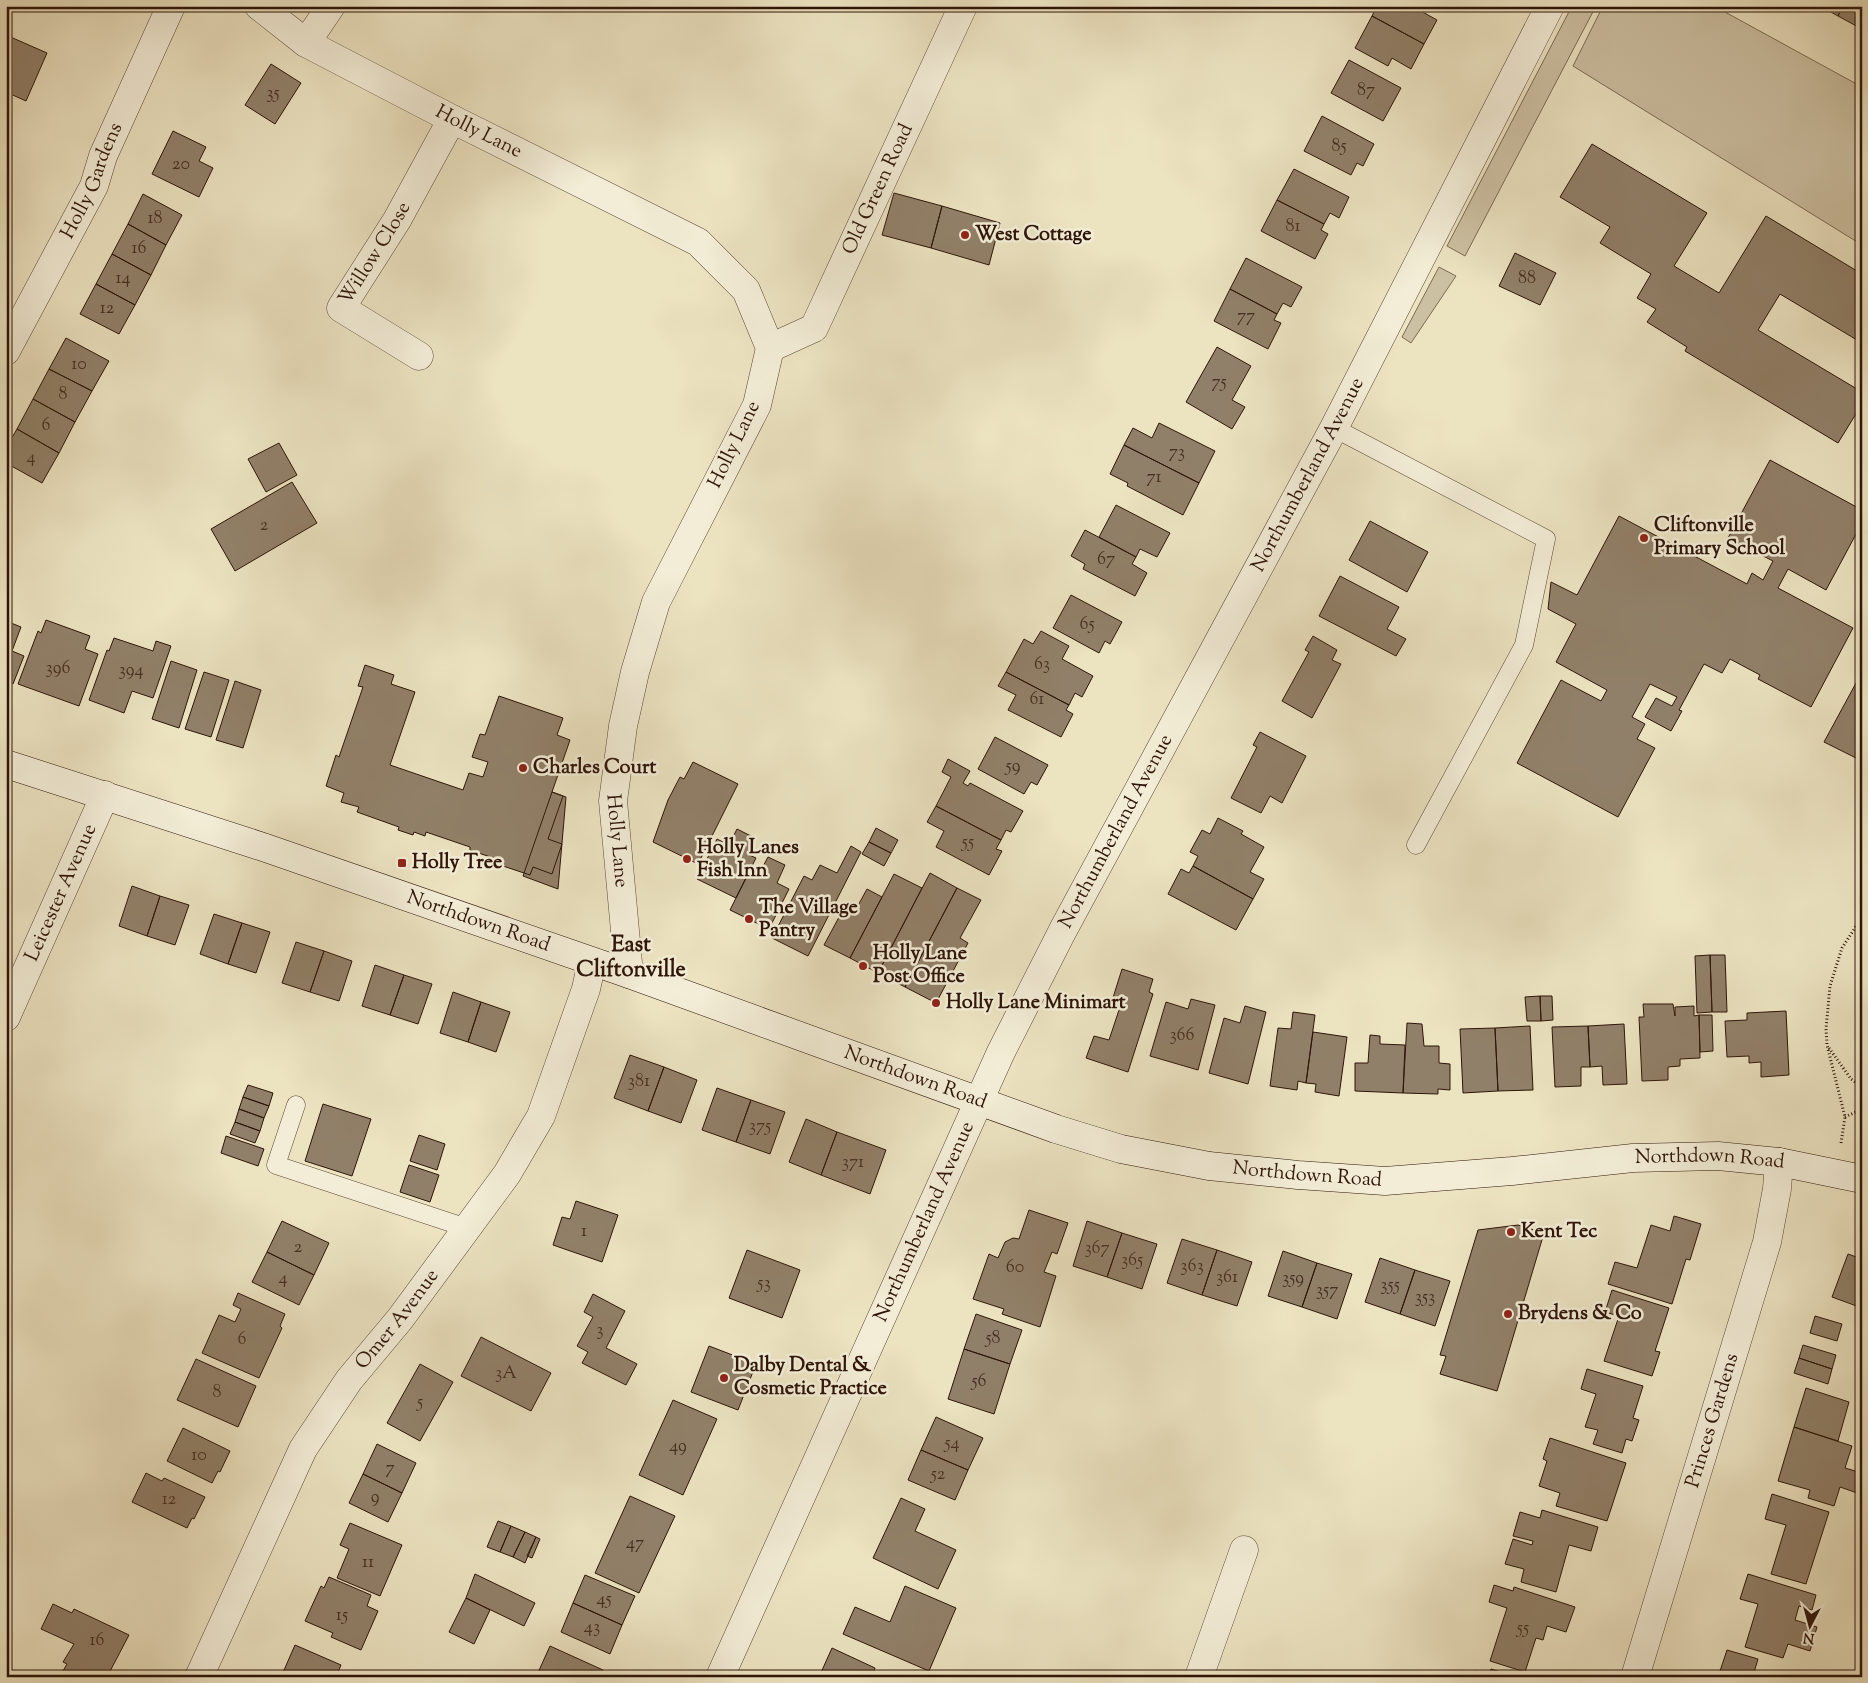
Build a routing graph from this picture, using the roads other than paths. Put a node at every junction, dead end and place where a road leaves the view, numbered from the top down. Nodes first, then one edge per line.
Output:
1 (171, 6) edge
2 (259, 6) edge
3 (331, 6) edge
4 (963, 6) edge
5 (1550, 6) edge
6 (306, 43) junction
7 (452, 119) junction
8 (770, 348) junction
9 (6, 351) edge
10 (419, 356) dead end
11 (1334, 428) junction
12 (6, 764) edge
13 (105, 795) junction
14 (1416, 845) dead end
15 (592, 962) junction
16 (629, 974) junction
17 (6, 1017) edge
18 (980, 1101) junction
19 (296, 1105) dead end
20 (1779, 1162) junction
21 (1862, 1179) edge
22 (467, 1228) junction
23 (1244, 1550) dead end
24 (199, 1677) edge
25 (720, 1677) edge
26 (1200, 1677) edge
27 (1635, 1677) edge

1 - 9 street, Holly Gardens
2 - 6 street, Holly Lane
3 - 6 street
4 - 8 street, Old Green Road
5 - 11 street, Northumberland Avenue
6 - 7 street, Holly Lane
7 - 8 street, Holly Lane
7 - 10 street, Willow Close
8 - 16 street, Holly Lane
11 - 14 lane
11 - 18 street, Northumberland Avenue
12 - 13 street, Northdown Road
13 - 15 street, Northdown Road
13 - 17 street, Leicester Avenue
15 - 16 street, Northdown Road
15 - 22 street, Omer Avenue
16 - 18 street, Northdown Road
18 - 20 street, Northdown Road
18 - 25 street, Northumberland Avenue
19 - 22 lane
20 - 21 street, Northdown Road
20 - 27 street, Princes Gardens
22 - 24 street, Omer Avenue
23 - 26 street

